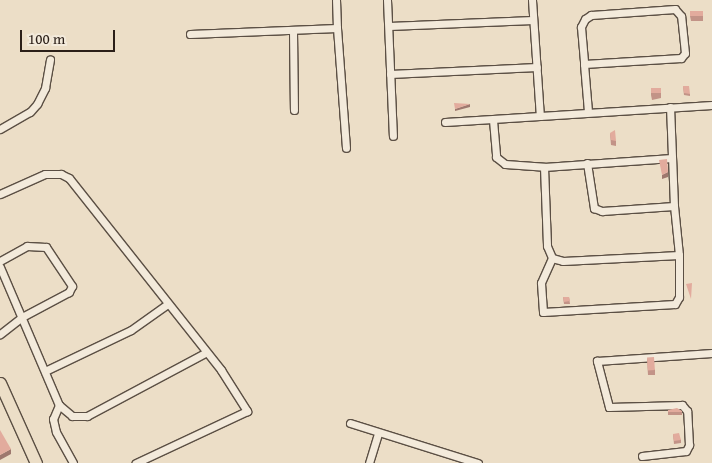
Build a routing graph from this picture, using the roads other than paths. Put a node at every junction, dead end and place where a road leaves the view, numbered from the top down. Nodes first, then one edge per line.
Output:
1 (336, 0) edge
2 (387, 0) edge
3 (532, 0) edge
4 (533, 20) junction
5 (389, 26) junction
6 (338, 28) junction
7 (293, 31) junction
8 (190, 34) dead end
9 (50, 59) dead end
10 (584, 64) junction
11 (537, 67) junction
12 (390, 74) junction
13 (712, 105) edge
14 (670, 107) junction
15 (294, 110) dead end
16 (588, 112) junction
17 (540, 116) junction
18 (493, 120) junction
19 (445, 122) dead end
20 (0, 129) edge
21 (393, 136) dead end
22 (346, 148) dead end
23 (672, 158) junction
24 (586, 163) junction
25 (544, 167) junction
26 (0, 194) edge
27 (674, 206) junction
28 (679, 255) junction
29 (552, 258) junction
30 (0, 262) edge
31 (0, 267) edge
32 (166, 305) junction
33 (22, 317) junction
34 (0, 334) edge
35 (712, 352) edge
36 (205, 353) junction
37 (45, 371) junction
38 (0, 383) edge
39 (59, 405) junction
40 (350, 423) dead end
41 (378, 433) junction
42 (642, 456) dead end
43 (36, 463) edge
44 (73, 463) edge
45 (136, 463) edge
46 (369, 463) edge
47 (478, 463) edge

1 - 6 street
2 - 5 street
3 - 4 street
4 - 5 street
4 - 11 street
5 - 12 street
6 - 7 street
6 - 22 street
7 - 8 street
7 - 15 street
9 - 20 street
10 - 10 street
10 - 16 street
11 - 12 street
11 - 17 street
12 - 21 street
13 - 14 street
14 - 16 street
14 - 23 street
16 - 17 street
17 - 18 street
18 - 19 street
18 - 25 street
23 - 24 street
23 - 27 street
24 - 25 street
24 - 27 street
25 - 29 street
26 - 32 street
27 - 28 street
28 - 29 street
28 - 29 street
30 - 33 street
31 - 33 street
32 - 36 street
32 - 37 street
33 - 34 street
33 - 37 street
35 - 42 street
36 - 39 street
36 - 45 street
37 - 39 street
38 - 43 main road
39 - 44 street
40 - 41 street
41 - 46 street
41 - 47 street

